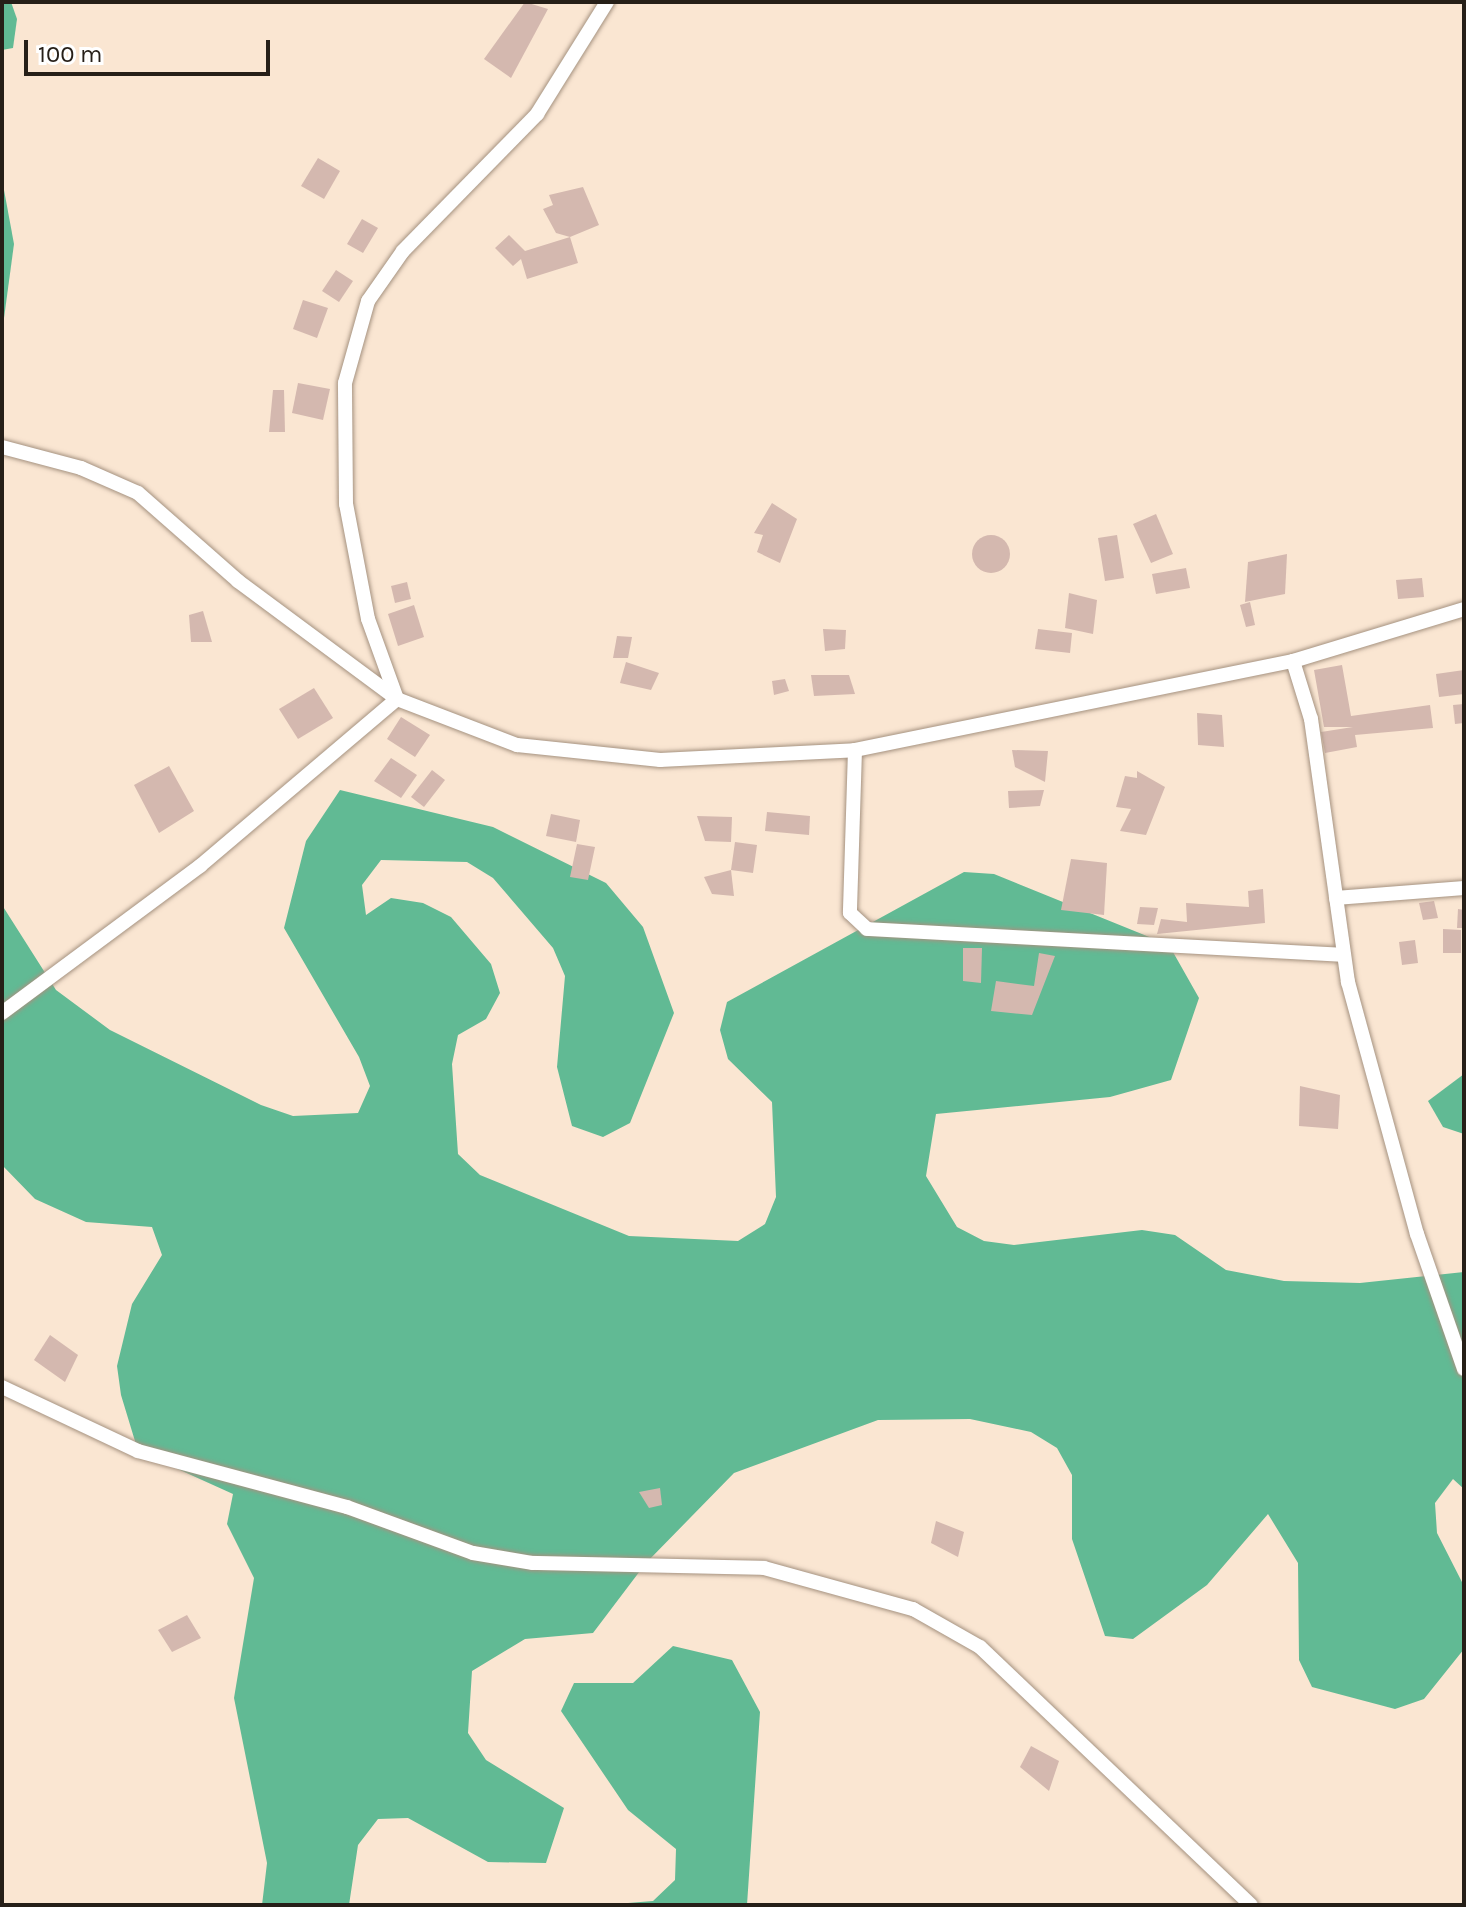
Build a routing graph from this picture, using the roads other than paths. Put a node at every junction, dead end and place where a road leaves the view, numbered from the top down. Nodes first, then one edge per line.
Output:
1 (607, 2) edge
2 (2, 447) edge
3 (1464, 609) edge
4 (1293, 661) junction
5 (397, 699) junction
6 (855, 750) junction
7 (1464, 888) edge
8 (1336, 898) junction
9 (1343, 955) junction
10 (2, 1013) edge
11 (1464, 1369) edge
12 (2, 1387) edge
13 (1251, 1905) edge

1 - 5 street
2 - 5 street
3 - 4 street
4 - 6 street
4 - 8 street
5 - 6 street
5 - 10 street
6 - 9 street
7 - 8 street
8 - 9 street
9 - 11 street
12 - 13 street

